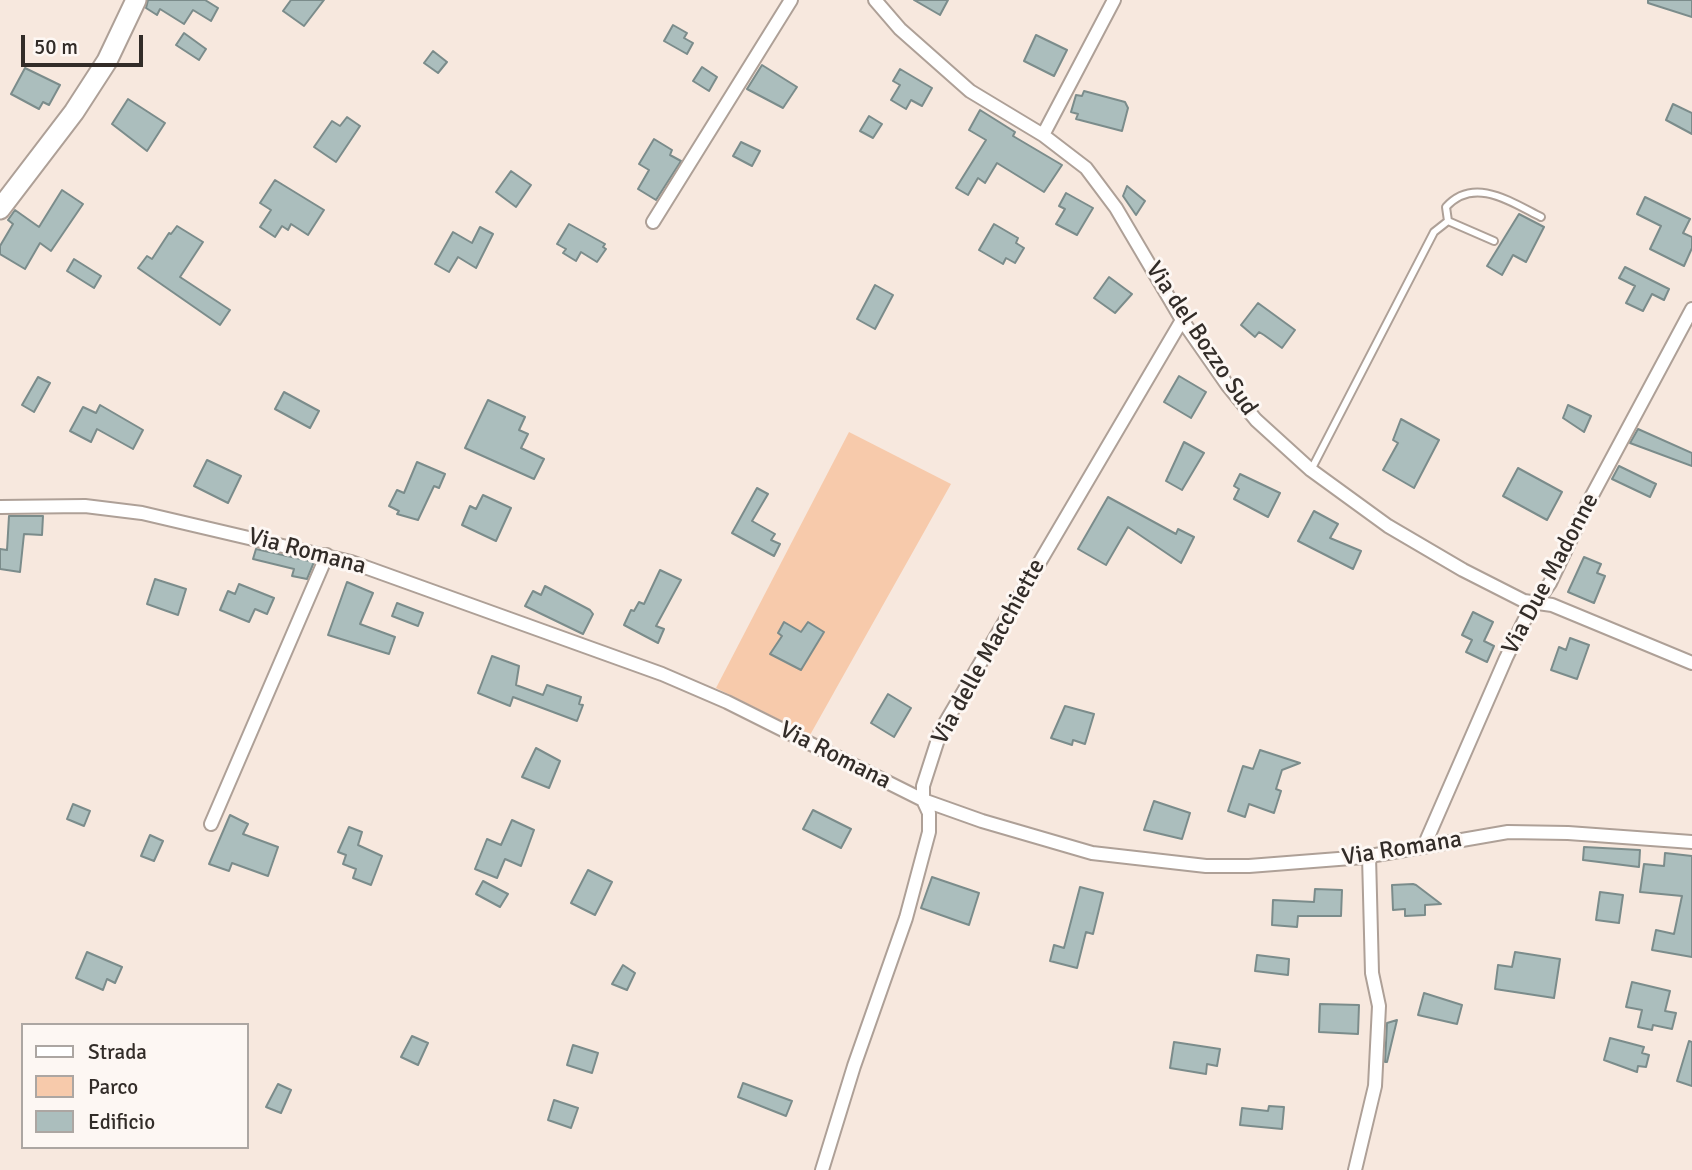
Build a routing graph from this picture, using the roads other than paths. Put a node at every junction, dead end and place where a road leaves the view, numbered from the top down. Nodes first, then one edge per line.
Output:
1 (136, 0) edge
2 (791, 0) edge
3 (875, 0) edge
4 (1114, 0) edge
5 (1043, 135) junction
6 (0, 209) edge
7 (1541, 217) dead end
8 (1448, 221) junction
9 (653, 222) dead end
10 (1494, 242) dead end
11 (1692, 309) edge
12 (1182, 320) junction
13 (1311, 470) junction
14 (0, 507) edge
15 (327, 555) junction
16 (1535, 603) junction
17 (1692, 663) edge
18 (923, 800) junction
19 (211, 824) dead end
20 (1692, 842) edge
21 (1424, 846) junction
22 (1369, 856) junction
23 (822, 1170) edge
24 (1356, 1170) edge

1 - 6 main road
2 - 9 street
3 - 5 street, Via del Bozzo Sud
4 - 5 street
5 - 12 street, Via del Bozzo Sud
7 - 8 lane
8 - 10 lane
8 - 13 lane
11 - 16 street, Via Due Madonne
12 - 13 street, Via del Bozzo Sud
12 - 18 street, Via delle Macchiette
13 - 16 street, Via del Bozzo Sud
14 - 15 street, Via Romana
15 - 18 street, Via Romana
15 - 19 street
16 - 17 street, Via del Bozzo Sud
16 - 21 street, Via Due Madonne
18 - 22 street, Via Romana
18 - 23 street, Via delle Macchiette
20 - 21 street, Via Romana
21 - 22 street, Via Romana
22 - 24 street

